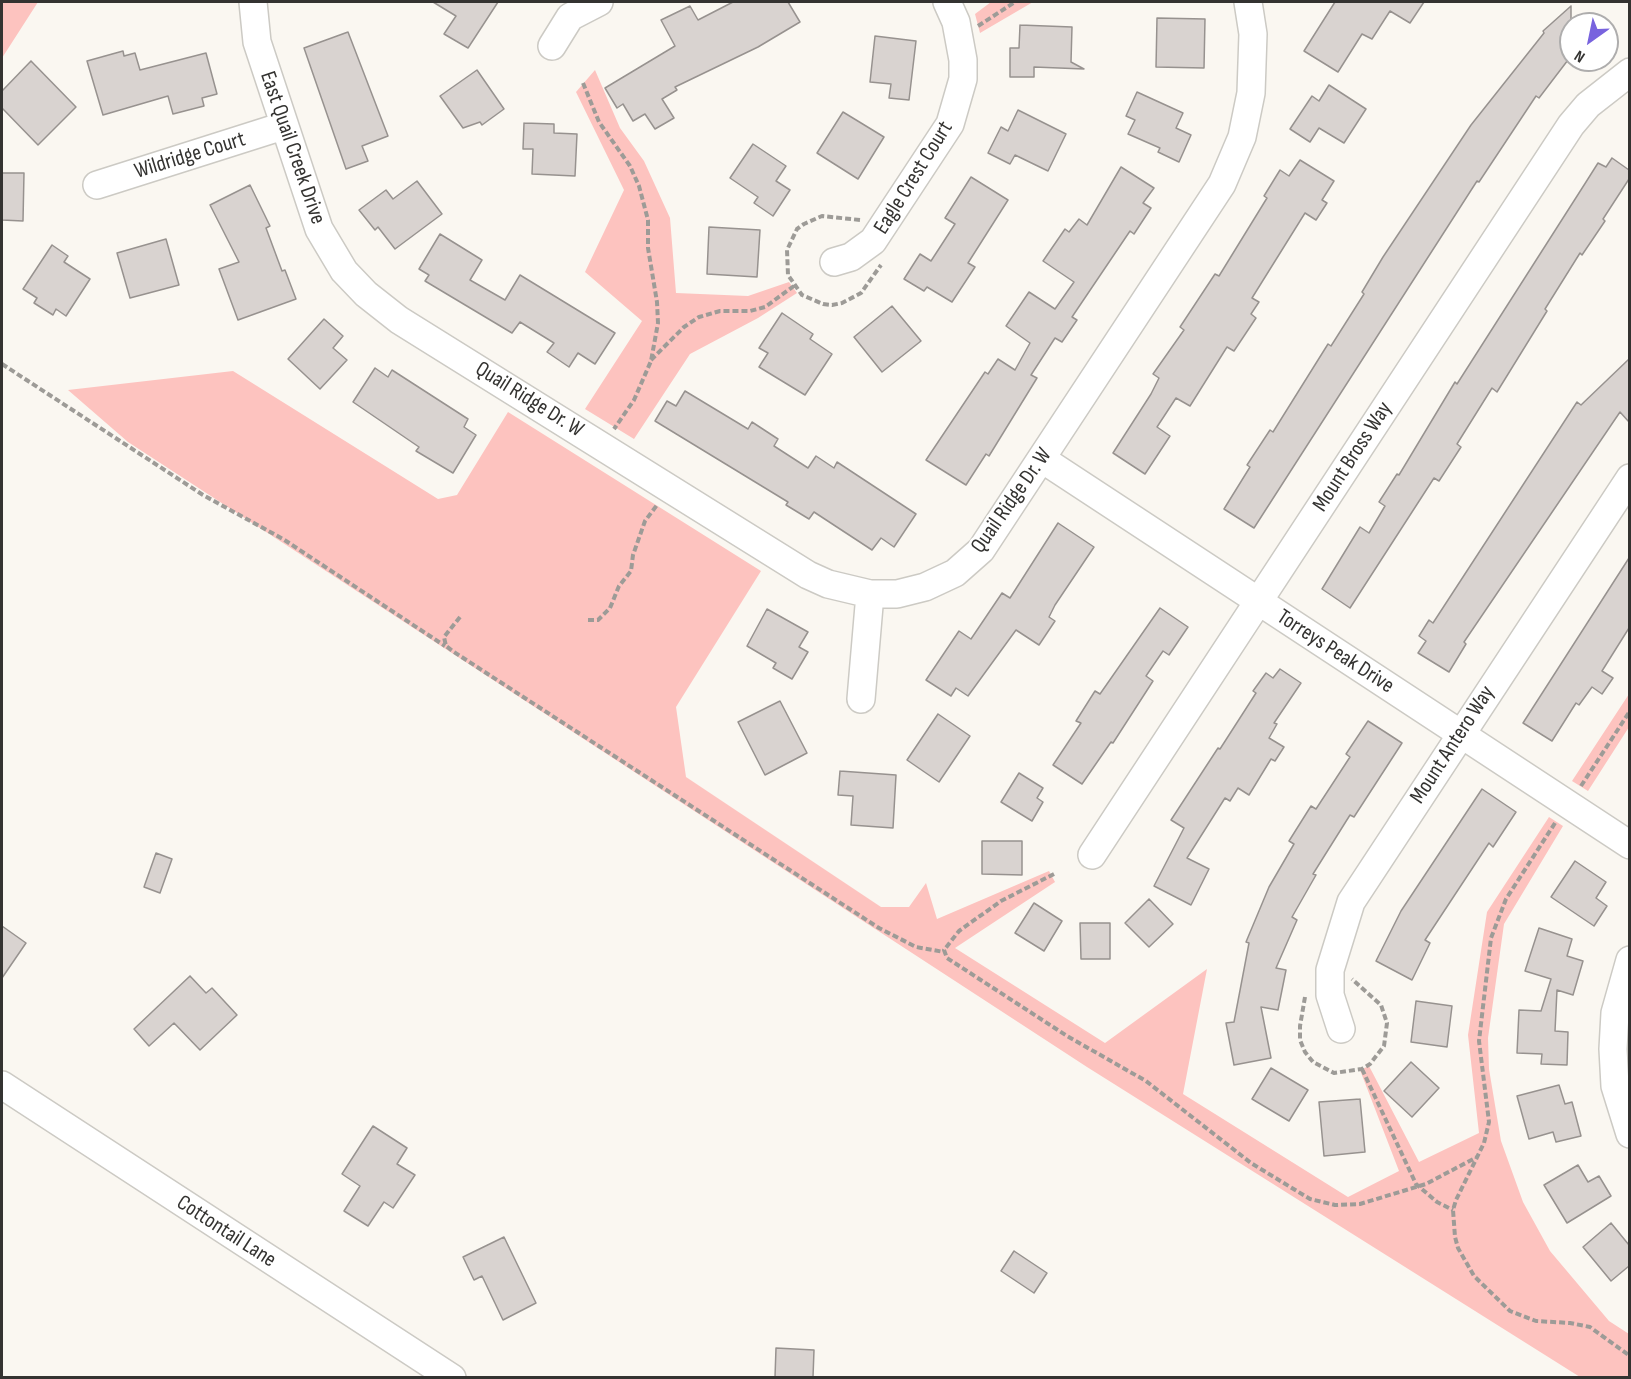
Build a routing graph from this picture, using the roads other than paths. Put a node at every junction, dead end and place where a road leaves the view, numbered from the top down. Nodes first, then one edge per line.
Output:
1 (254, 2) edge
2 (599, 2) edge
3 (947, 2) edge
4 (1248, 2) edge
5 (552, 46) dead end
6 (1629, 72) edge
7 (283, 126) junction
8 (97, 185) dead end
9 (834, 262) dead end
10 (356, 284) joint
11 (1042, 459) junction
12 (1629, 478) edge
13 (870, 594) junction
14 (1259, 602) junction
15 (861, 699) dead end
16 (1461, 734) junction
17 (1629, 844) edge
18 (1092, 855) dead end
19 (1629, 960) edge
20 (1341, 1029) dead end
21 (2, 1085) edge
22 (1629, 1134) edge
23 (452, 1377) edge

1 - 7 street, East Quail Creek Drive
2 - 5 street
3 - 9 street, Eagle Crest Court
4 - 11 street, Quail Ridge Dr. W
6 - 14 street, Mount Bross Way
7 - 8 street, Wildridge Court
7 - 10 street, East Quail Creek Drive
10 - 13 street, Quail Ridge Dr. W
11 - 13 street, Quail Ridge Dr. W
11 - 14 street, Torreys Peak Drive
12 - 16 street, Mount Antero Way
13 - 15 street
14 - 16 street, Torreys Peak Drive
14 - 18 street, Mount Bross Way
16 - 17 street, Torreys Peak Drive
16 - 20 street, Mount Antero Way
19 - 22 street
21 - 23 street, Cottontail Lane

